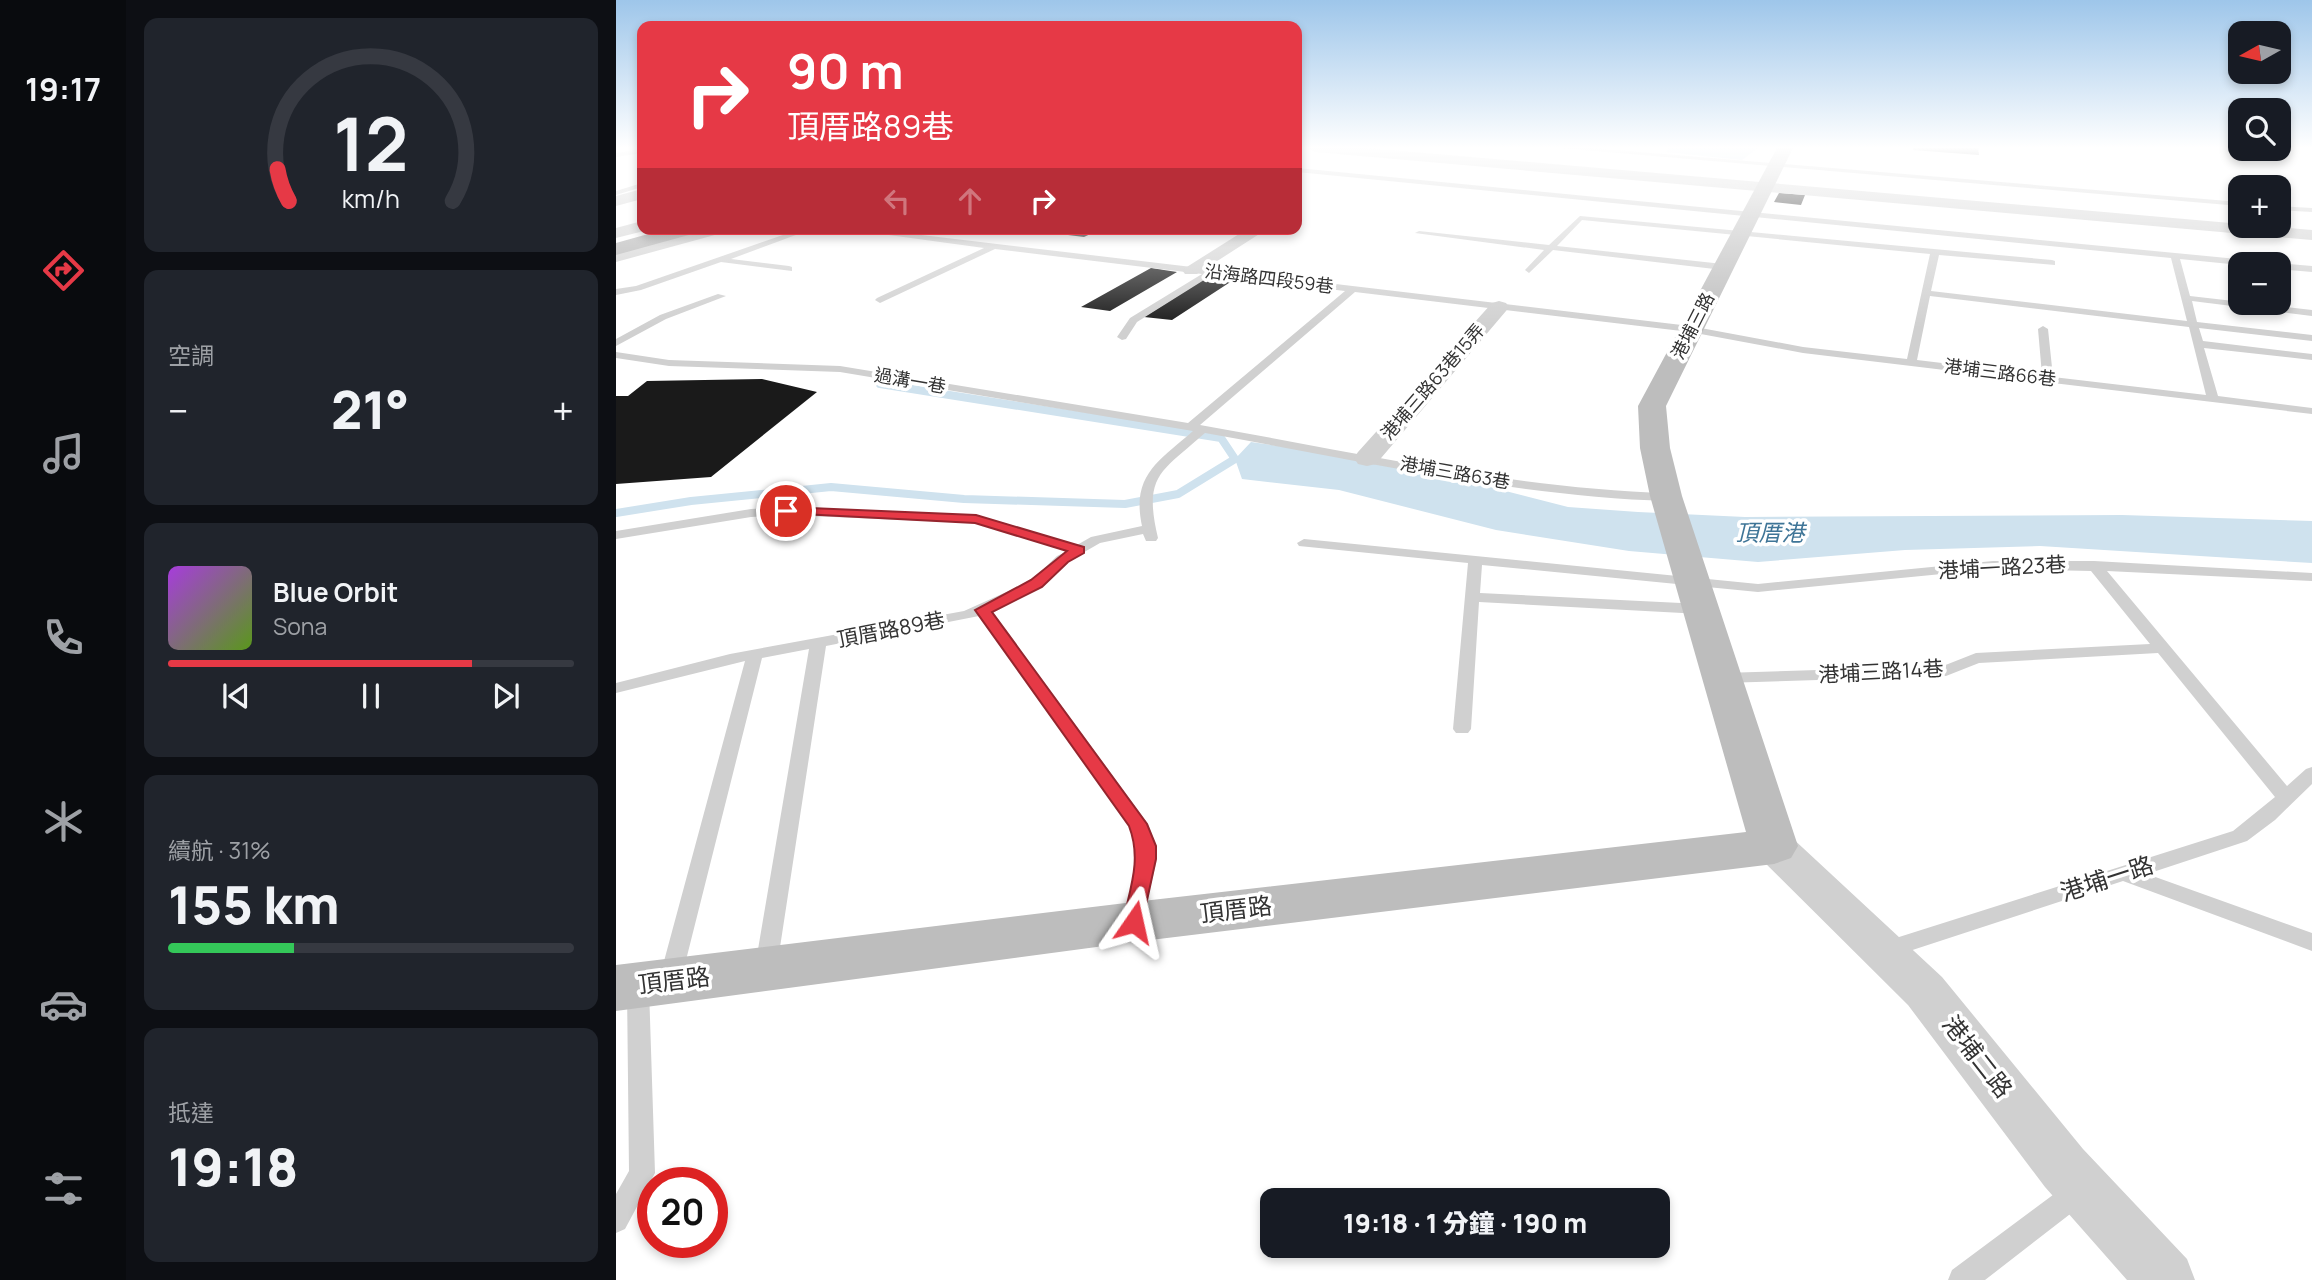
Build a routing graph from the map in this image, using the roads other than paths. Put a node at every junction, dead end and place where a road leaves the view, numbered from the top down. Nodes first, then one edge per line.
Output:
1 (1686, 208) edge
2 (1754, 208) edge
3 (1994, 208) edge
4 (2291, 209) edge
5 (2312, 210) edge
6 (1751, 214) junction
7 (637, 227) edge
8 (616, 233) edge
9 (1419, 233) dead end
10 (1741, 233) junction
11 (637, 234) edge
12 (667, 235) edge
13 (695, 235) edge
14 (790, 235) edge
15 (900, 235) edge
16 (1249, 235) edge
17 (2312, 235) edge
18 (616, 240) edge
19 (993, 246) junction
20 (1550, 247) junction
21 (616, 249) edge
22 (1935, 252) junction
23 (616, 257) edge
24 (2175, 257) junction
25 (720, 259) junction
26 (2228, 261) edge
27 (2052, 263) dead end
28 (1723, 267) junction
29 (2291, 267) edge
30 (789, 269) dead end
31 (2312, 269) edge
32 (1191, 270) junction
33 (1529, 270) dead end
34 (1212, 272) junction
35 (1353, 289) junction
36 (616, 292) edge
37 (1926, 293) junction
38 (721, 296) dead end
39 (2186, 298) junction
40 (880, 300) dead end
41 (1499, 307) junction
42 (2312, 313) edge
43 (2192, 323) junction
44 (2043, 329) dead end
45 (1690, 330) junction
46 (1122, 337) dead end
47 (2312, 338) edge
48 (616, 343) edge
49 (2198, 344) junction
50 (616, 355) edge
51 (2312, 357) edge
52 (1911, 363) junction
53 (2048, 379) junction
54 (2213, 399) junction
55 (2312, 411) edge
56 (1196, 430) junction
57 (1367, 458) junction
58 (1670, 505) junction
59 (616, 536) edge
60 (1304, 543) dead end
61 (1079, 550) junction
62 (1475, 560) junction
63 (2094, 565) junction
64 (2312, 577) edge
65 (1693, 583) junction
66 (1471, 597) junction
67 (983, 610) junction
68 (818, 644) junction
69 (2162, 648) junction
70 (755, 655) junction
71 (1723, 678) junction
72 (616, 688) edge
73 (1462, 729) dead end
74 (2312, 773) edge
75 (2286, 798) junction
76 (1774, 846) junction
77 (2123, 873) junction
78 (1134, 922) junction
79 (2312, 942) edge
80 (1883, 950) junction
81 (766, 970) junction
82 (641, 985) edge
83 (2082, 1189) junction
84 (616, 1220) edge
85 (1962, 1280) edge
86 (2166, 1280) edge

1 - 6 lane
2 - 6 street, 港埔三路
3 - 17 street
4 - 5 lane
6 - 10 street, 港埔三路
6 - 24 lane
7 - 8 street
9 - 20 lane
10 - 20 lane
10 - 22 lane
10 - 28 street, 港埔三路
11 - 18 main road
12 - 21 main road
13 - 23 street
14 - 25 lane
15 - 19 lane, 沿海路四段59巷
16 - 32 street
19 - 32 lane, 沿海路四段59巷
19 - 40 lane
20 - 28 lane
20 - 33 lane
22 - 27 lane
22 - 37 lane
24 - 26 lane
24 - 39 lane
25 - 30 lane
25 - 36 lane
28 - 45 street, 港埔三路
29 - 31 lane
32 - 34 lane, 沿海路四段59巷
34 - 35 lane, 沿海路四段59巷
34 - 46 lane
35 - 41 lane, 沿海路四段59巷
35 - 56 lane
37 - 43 lane
37 - 52 lane
38 - 48 lane
39 - 42 lane
39 - 43 lane
41 - 45 lane, 沿海路四段59巷
41 - 57 street, 港埔三路63巷15弄
43 - 47 lane
43 - 49 lane
44 - 53 lane
45 - 52 lane, 港埔三路66巷
45 - 58 street, 港埔三路
49 - 51 lane
49 - 54 lane
50 - 56 lane, 過溝一巷
52 - 53 lane, 港埔三路66巷
53 - 54 lane, 港埔三路66巷
54 - 55 lane, 港埔三路66巷
56 - 57 lane, 港埔三路63巷
56 - 61 lane, 頂厝路89巷
57 - 58 lane, 港埔三路63巷
58 - 65 street, 港埔三路
59 - 61 lane
60 - 62 lane
61 - 67 lane, 頂厝路89巷
62 - 65 lane
62 - 66 lane
63 - 64 lane, 港埔一路23巷
63 - 65 lane, 港埔一路23巷
63 - 69 lane
65 - 66 lane, 港埔一路23巷
65 - 71 street
66 - 73 lane
67 - 68 lane, 頂厝路89巷
67 - 78 lane
68 - 70 lane, 頂厝路89巷
68 - 81 lane
69 - 71 lane, 港埔三路14巷
69 - 75 lane
70 - 72 lane, 頂厝路89巷
70 - 82 lane
71 - 76 street
74 - 75 lane, 港埔一路
75 - 77 lane, 港埔一路
76 - 78 street, 頂厝路
76 - 80 street, 港埔二路
77 - 79 lane
77 - 80 lane, 港埔一路
78 - 81 street, 頂厝路
80 - 83 street, 港埔二路
81 - 82 street, 頂厝路
82 - 84 lane
83 - 85 lane
83 - 86 street, 港埔二路

